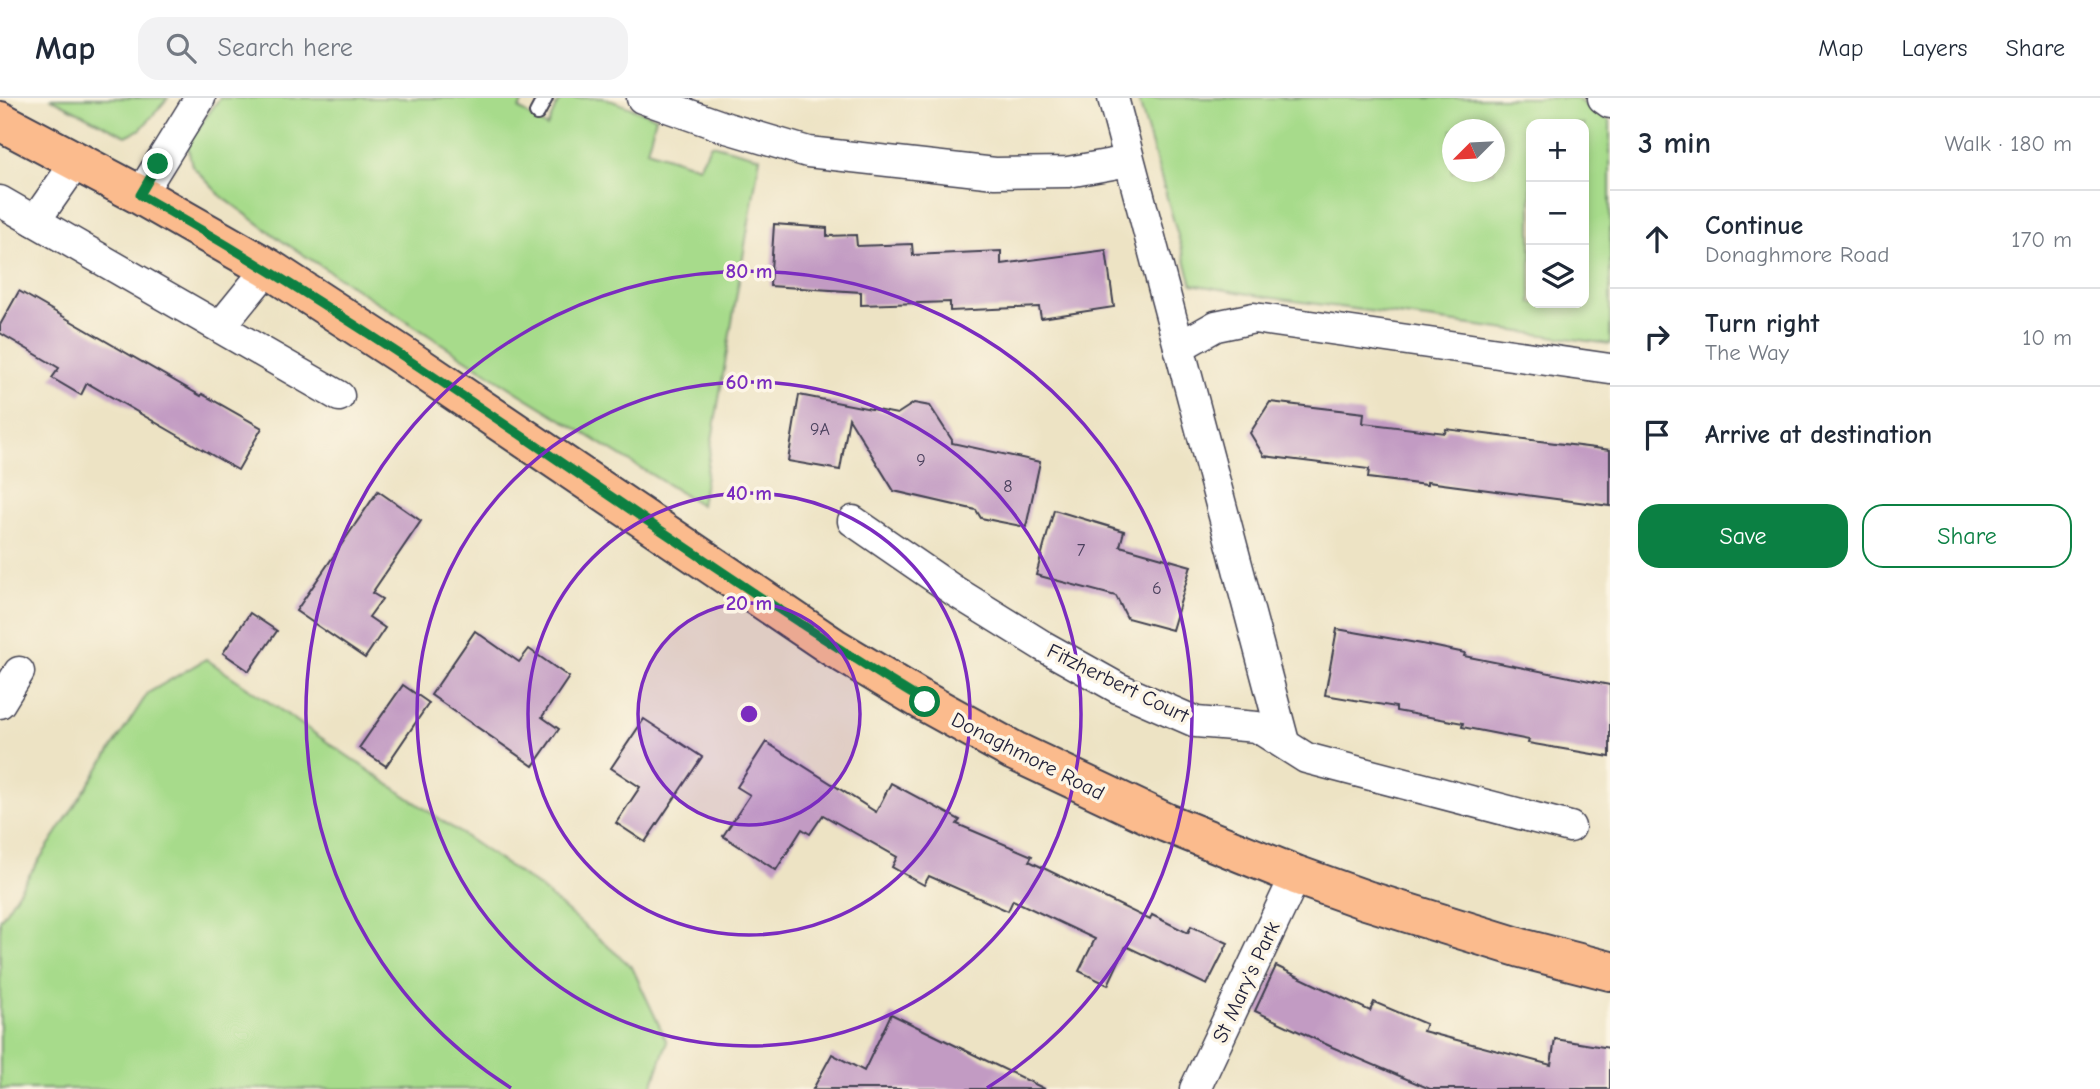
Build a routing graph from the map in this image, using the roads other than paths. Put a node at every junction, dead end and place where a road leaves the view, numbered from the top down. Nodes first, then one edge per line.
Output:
1 (200, 98) edge
2 (545, 98) edge
3 (642, 98) edge
4 (1113, 98) edge
5 (1603, 98) edge
6 (1610, 103) edge
7 (537, 113) dead end
8 (0, 121) edge
9 (77, 161) junction
10 (1129, 161) junction
11 (140, 195) junction
12 (0, 201) edge
13 (35, 221) junction
14 (268, 268) junction
15 (220, 327) junction
16 (1178, 347) junction
17 (1610, 369) edge
18 (339, 396) dead end
19 (853, 521) dead end
20 (19, 672) dead end
21 (0, 703) edge
22 (1284, 742) junction
23 (1570, 827) dead end
24 (1296, 875) junction
25 (1610, 971) edge
26 (1195, 1089) edge

1 - 11 street
2 - 7 lane
3 - 10 street
4 - 10 street
5 - 6 street
8 - 9 main road, Donaghmore Road
9 - 11 main road, Donaghmore Road
9 - 13 street
10 - 16 street
11 - 14 main road, Donaghmore Road
12 - 13 street
13 - 15 street
14 - 15 street
14 - 24 main road, Donaghmore Road
15 - 18 street
16 - 17 street
16 - 22 street
19 - 22 street, Fitzherbert Court
20 - 21 street
22 - 23 street, Fitzherbert Court
24 - 25 main road, Donaghmore Road
24 - 26 street, St Mary's Park

